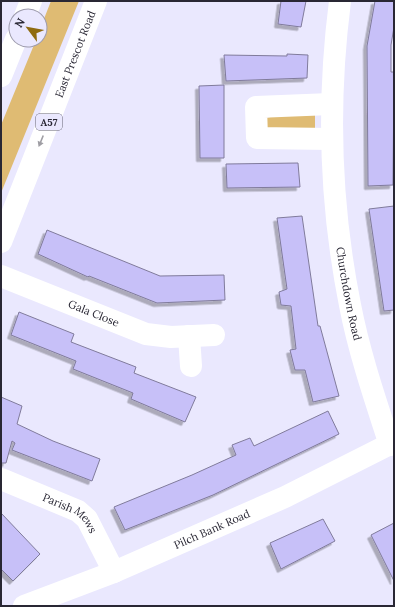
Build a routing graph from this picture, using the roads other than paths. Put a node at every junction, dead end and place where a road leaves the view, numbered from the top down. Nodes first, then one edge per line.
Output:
1 (96, 1) edge
2 (340, 1) edge
3 (12, 48) edge
4 (1, 76) edge
5 (331, 104) junction
6 (331, 139) junction
7 (1, 242) edge
8 (1, 276) edge
9 (214, 335) dead end
10 (189, 336) junction
11 (191, 366) dead end
12 (392, 443) edge
13 (1, 479) edge
14 (114, 572) junction
15 (24, 606) edge

1 -> 7 main road, East Prescot Road / A57
2 - 5 main road, Churchdown Road
3 - 4 main road
5 - 6 main road, Churchdown Road
5 - 6 main road
6 - 12 main road, Churchdown Road
8 - 10 main road, Gala Close
9 - 10 main road, Gala Close
10 - 11 main road
12 - 14 main road, Pilch Bank Road
13 - 14 main road, Parish Mews
14 - 15 main road, Pilch Bank Road

